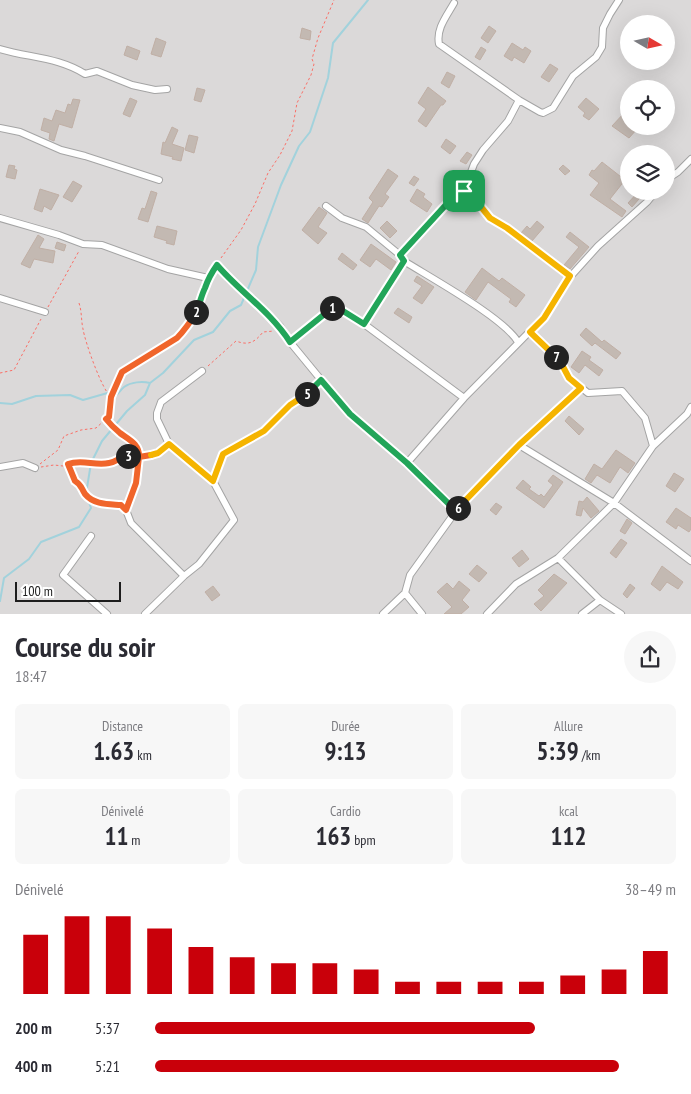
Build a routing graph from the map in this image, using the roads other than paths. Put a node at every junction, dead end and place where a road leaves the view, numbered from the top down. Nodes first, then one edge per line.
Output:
1 (619, 0) edge
2 (454, 3) dead end
3 (0, 49) edge
4 (167, 89) dead end
5 (519, 100) junction
6 (0, 128) edge
7 (691, 159) edge
8 (675, 174) edge
9 (159, 180) dead end
10 (464, 191) junction
11 (649, 200) edge
12 (326, 206) dead end
13 (0, 218) edge
14 (400, 255) junction
15 (404, 261) junction
16 (217, 265) road end
17 (570, 276) junction
18 (208, 278) road end
19 (0, 298) edge
20 (45, 312) dead end
21 (364, 324) junction
22 (530, 332) junction
23 (290, 342) junction
24 (518, 342) junction
25 (202, 371) road end
26 (321, 380) junction
27 (581, 388) junction
28 (464, 398) junction
29 (691, 407) edge
30 (519, 445) junction
31 (653, 446) junction
32 (407, 463) junction
33 (0, 467) edge
34 (35, 468) road end
35 (213, 481) junction
36 (614, 503) junction
37 (126, 510) road end
38 (456, 511) junction
39 (91, 536) dead end
40 (558, 558) junction
41 (691, 561) edge
42 (184, 576) junction
43 (405, 593) junction
44 (600, 600) junction
45 (107, 614) edge
46 (145, 614) edge
47 (383, 614) edge
48 (422, 614) edge
49 (487, 614) edge
50 (582, 614) edge
51 (621, 614) edge

1 - 5 street
2 - 5 street
3 - 4 street
5 - 10 street
6 - 9 street
7 - 8 street
10 - 14 street
10 - 17 street
11 - 17 street
12 - 14 street
13 - 18 street
14 - 15 street
15 - 21 street
15 - 24 street
16 - 23 street
17 - 22 street
19 - 20 street
21 - 23 street
21 - 28 street
22 - 24 street
22 - 27 street
23 - 26 street
24 - 28 street
25 - 35 street
26 - 32 street
26 - 35 street
27 - 30 street
27 - 31 street
28 - 32 street
29 - 31 street
30 - 36 street
30 - 38 street
31 - 36 street
32 - 38 street
33 - 34 street
35 - 42 street
36 - 40 street
36 - 41 street
37 - 42 street
38 - 43 street
39 - 45 street
40 - 44 street
40 - 49 street
42 - 46 street
43 - 47 street
43 - 48 street
44 - 50 street
44 - 51 street

